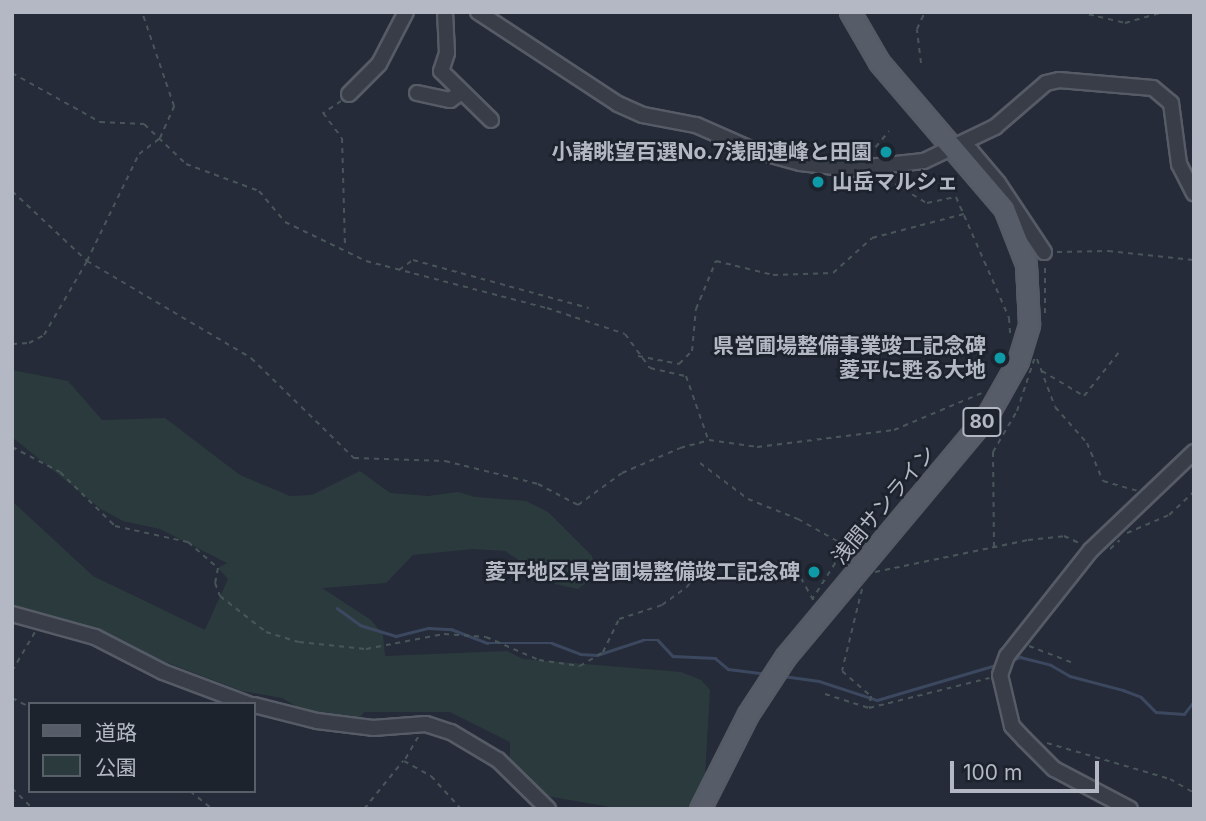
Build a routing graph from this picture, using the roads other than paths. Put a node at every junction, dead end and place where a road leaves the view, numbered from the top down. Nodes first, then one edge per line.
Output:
1 (407, 12) edge
2 (444, 12) edge
3 (478, 12) edge
4 (850, 12) edge
5 (462, 92) junction
6 (417, 93) dead end
7 (349, 94) road end
8 (491, 120) dead end
9 (957, 145) junction
10 (1194, 193) edge
11 (1044, 252) road end
12 (1194, 452) edge
13 (12, 614) edge
14 (243, 702) edge
15 (256, 706) edge
16 (548, 809) edge
17 (701, 809) edge
18 (1130, 809) edge

1 - 7 street
2 - 5 street
3 - 9 street
4 - 9 main road, 浅間サンライン / 80
5 - 6 street
5 - 8 street
9 - 10 street
9 - 11 street
9 - 17 main road, 浅間サンライン / 80
12 - 18 street
13 - 14 street
15 - 16 street

